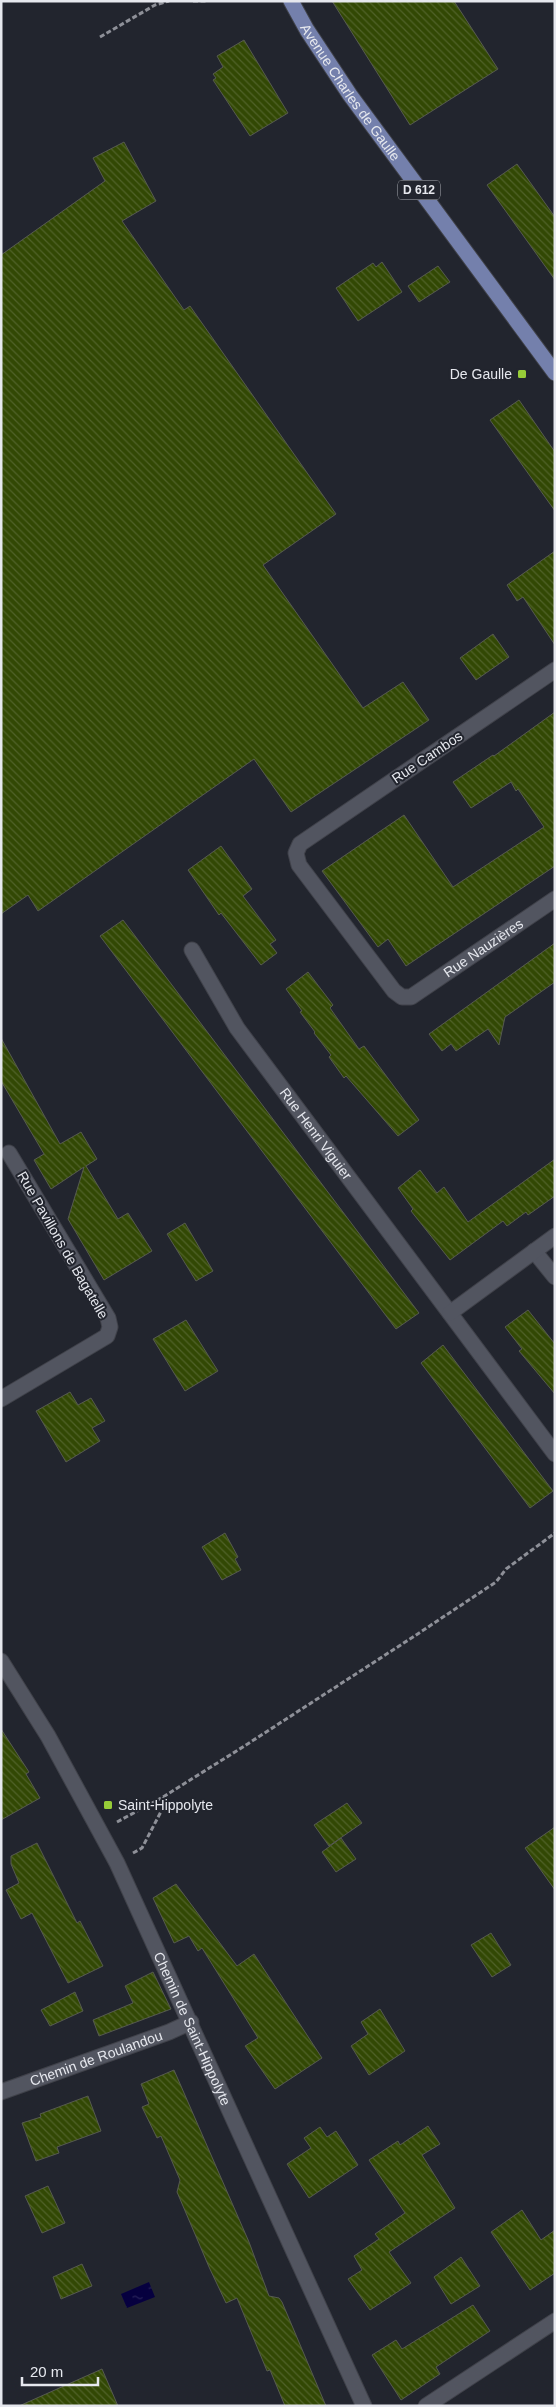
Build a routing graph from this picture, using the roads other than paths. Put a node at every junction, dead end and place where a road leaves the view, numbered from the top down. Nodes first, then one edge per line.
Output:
1 (291, 1) edge
2 (555, 373) edge
3 (555, 670) edge
4 (555, 899) edge
5 (192, 950) dead end
6 (411, 996) joint
7 (9, 1153) dead end
8 (555, 1236) edge
9 (534, 1251) junction
10 (555, 1277) edge
11 (450, 1313) junction
12 (1, 1399) edge
13 (555, 1454) edge
14 (1, 1661) edge
15 (191, 2022) junction
16 (1, 2092) edge
17 (555, 2321) edge
18 (364, 2406) edge
19 (426, 2406) edge

1 - 2 main road, Avenue Charles de Gaulle / D 612
3 - 6 street, Rue Cambos
4 - 6 street, Rue Nauzières
5 - 11 street, Rue Henri Viguier
7 - 12 street, Rue Pavillons de Bagatelle
8 - 9 street
9 - 10 street
9 - 11 street
11 - 13 street, Rue Henri Viguier
14 - 15 street, Chemin de Saint-Hippolyte
15 - 16 street, Chemin de Roulandou
15 - 18 street, Chemin de Saint-Hippolyte
17 - 19 street

